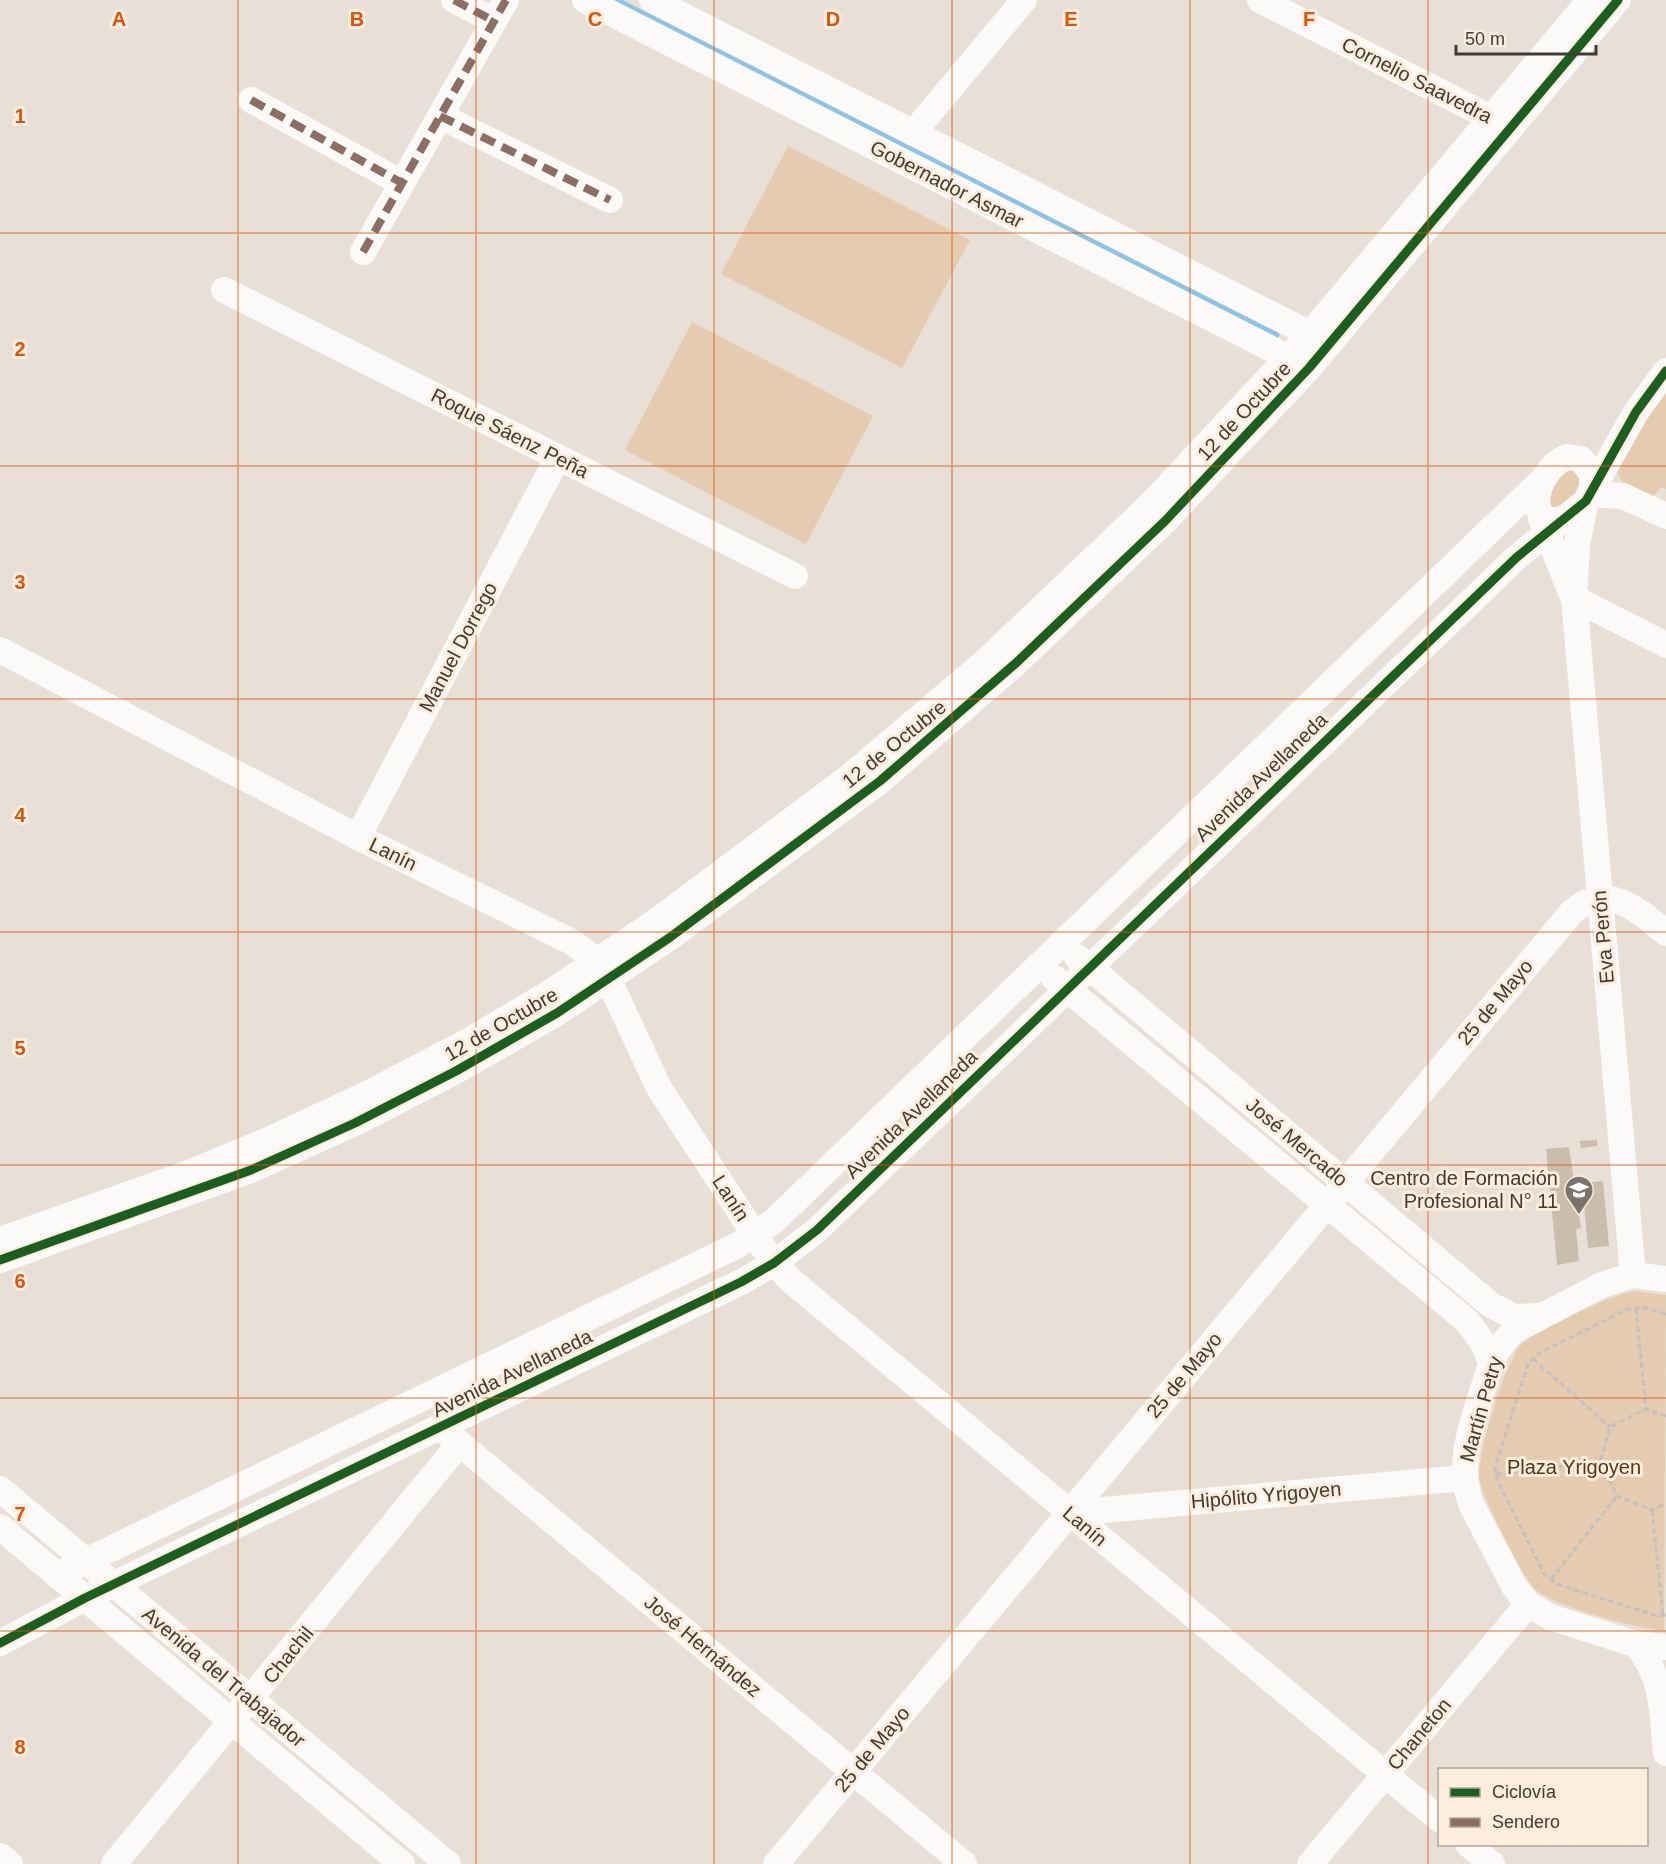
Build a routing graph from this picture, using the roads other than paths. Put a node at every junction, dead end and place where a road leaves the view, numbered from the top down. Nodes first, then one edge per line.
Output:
1 (453, 0) edge
2 (585, 0) edge
3 (652, 0) edge
4 (1024, 0) edge
5 (1260, 0) edge
6 (1590, 0) edge
7 (1618, 0) edge
8 (500, 10) edge
9 (251, 100) dead end
10 (440, 116) junction
11 (1501, 123) junction
12 (913, 133) junction
13 (402, 183) junction
14 (610, 200) dead end
15 (363, 252) dead end
16 (224, 290) dead end
17 (1320, 339) junction
18 (1298, 363) junction
19 (1666, 371) edge
20 (558, 457) junction
21 (1538, 494) junction
22 (1584, 500) junction
23 (1666, 516) edge
24 (1546, 532) junction
25 (795, 576) dead end
26 (1574, 598) junction
27 (1666, 645) edge
28 (0, 651) edge
29 (358, 837) junction
30 (1600, 899) junction
31 (1666, 933) edge
32 (1062, 944) junction
33 (1040, 966) junction
34 (1090, 968) junction
35 (603, 970) junction
36 (1067, 989) junction
37 (1345, 1182) junction
38 (1326, 1204) junction
39 (755, 1235) junction
40 (0, 1240) edge
41 (0, 1260) edge
42 (774, 1263) junction
43 (1633, 1275) junction
44 (1666, 1279) edge
45 (1541, 1316) junction
46 (1491, 1364) junction
47 (425, 1397) junction
48 (450, 1435) junction
49 (1464, 1478) junction
50 (0, 1489) edge
51 (1069, 1513) junction
52 (0, 1527) edge
53 (86, 1561) junction
54 (57, 1575) junction
55 (114, 1585) junction
56 (85, 1598) junction
57 (1528, 1604) junction
58 (0, 1643) edge
59 (1635, 1644) junction
60 (1666, 1647) edge
61 (252, 1700) junction
62 (233, 1723) junction
63 (1666, 1754) edge
64 (853, 1771) junction
65 (1385, 1775) junction
66 (1438, 1818) edge
67 (1469, 1846) edge
68 (0, 1856) edge
69 (10, 1864) edge
70 (114, 1864) edge
71 (402, 1864) edge
72 (448, 1864) edge
73 (776, 1864) edge
74 (964, 1864) edge
75 (1310, 1864) edge
76 (1492, 1864) edge

1 - 8 street
2 - 18 street, Gobernador Asmar
3 - 12 street, Gobernador Asmar
4 - 12 street
5 - 11 street, Cornelio Saavedra
6 - 11 street, 12 de Octubre
7 - 11 street, 12 de Octubre
8 - 10 street
9 - 13 street
10 - 13 street
10 - 14 street
11 - 17 street, 12 de Octubre
12 - 17 street, Gobernador Asmar
13 - 15 street
16 - 20 street, Roque Sáenz Peña
17 - 18 street, 12 de Octubre
18 - 35 street, 12 de Octubre
19 - 22 street, Avenida Avellaneda
20 - 25 street, Roque Sáenz Peña
20 - 29 street, Manuel Dorrego
21 - 22 street
21 - 22 street, Avenida Avellaneda
21 - 24 street, Eva Perón
21 - 32 street, Avenida Avellaneda
22 - 23 street
22 - 24 street, Avenida Avellaneda
22 - 26 street, Eva Perón
24 - 26 street, Eva Perón
24 - 34 street, Avenida Avellaneda
26 - 27 street
26 - 30 street, Eva Perón
28 - 29 street, Lanín
29 - 35 street, Lanín
30 - 31 street
30 - 37 street, 25 de Mayo
30 - 43 street, Eva Perón
32 - 33 street, Avenida Avellaneda
32 - 34 street, José Mercado
33 - 36 street, José Mercado
33 - 39 street, Avenida Avellaneda
34 - 36 street, Avenida Avellaneda
34 - 37 street, José Mercado
35 - 39 street, Lanín
35 - 40 street, 12 de Octubre
35 - 41 street, 12 de Octubre
36 - 38 street, José Mercado
36 - 42 street, Avenida Avellaneda
37 - 38 street, 25 de Mayo
37 - 45 street, José Mercado
38 - 46 street, José Mercado
38 - 51 street, 25 de Mayo
39 - 42 street, Lanín
39 - 47 street, Avenida Avellaneda
42 - 48 street, Avenida Avellaneda
42 - 51 street, Lanín
43 - 44 street, Martín Petry
43 - 45 street, Martín Petry
45 - 46 street, Martín Petry
46 - 49 street, Martín Petry
47 - 48 street, José Hernández
47 - 53 street, Avenida Avellaneda
48 - 55 street, Avenida Avellaneda
48 - 61 street, Chachil
48 - 64 street, José Hernández
49 - 51 street, Hipólito Yrigoyen
49 - 57 street, Martín Petry
50 - 53 street, Avenida del Trabajador
51 - 64 street, 25 de Mayo
51 - 65 street, Lanín
52 - 54 street, Avenida del Trabajador
53 - 54 street, Avenida Avellaneda
53 - 55 street, Avenida del Trabajador
54 - 56 street, Avenida del Trabajador
55 - 56 street, Avenida Avellaneda
55 - 61 street, Avenida del Trabajador
56 - 58 street, Avenida Avellaneda
56 - 62 street, Avenida del Trabajador
57 - 59 street, Martín Petry
57 - 65 street, Chaneton
59 - 60 street, Martín Petry
59 - 63 street
61 - 62 street, Chachil
61 - 72 street, Avenida del Trabajador
62 - 70 street, Chachil
62 - 71 street, Avenida del Trabajador
64 - 73 street, 25 de Mayo
64 - 74 street, José Hernández
65 - 66 street, Lanín
65 - 75 street, Chaneton
67 - 76 street
68 - 69 street

